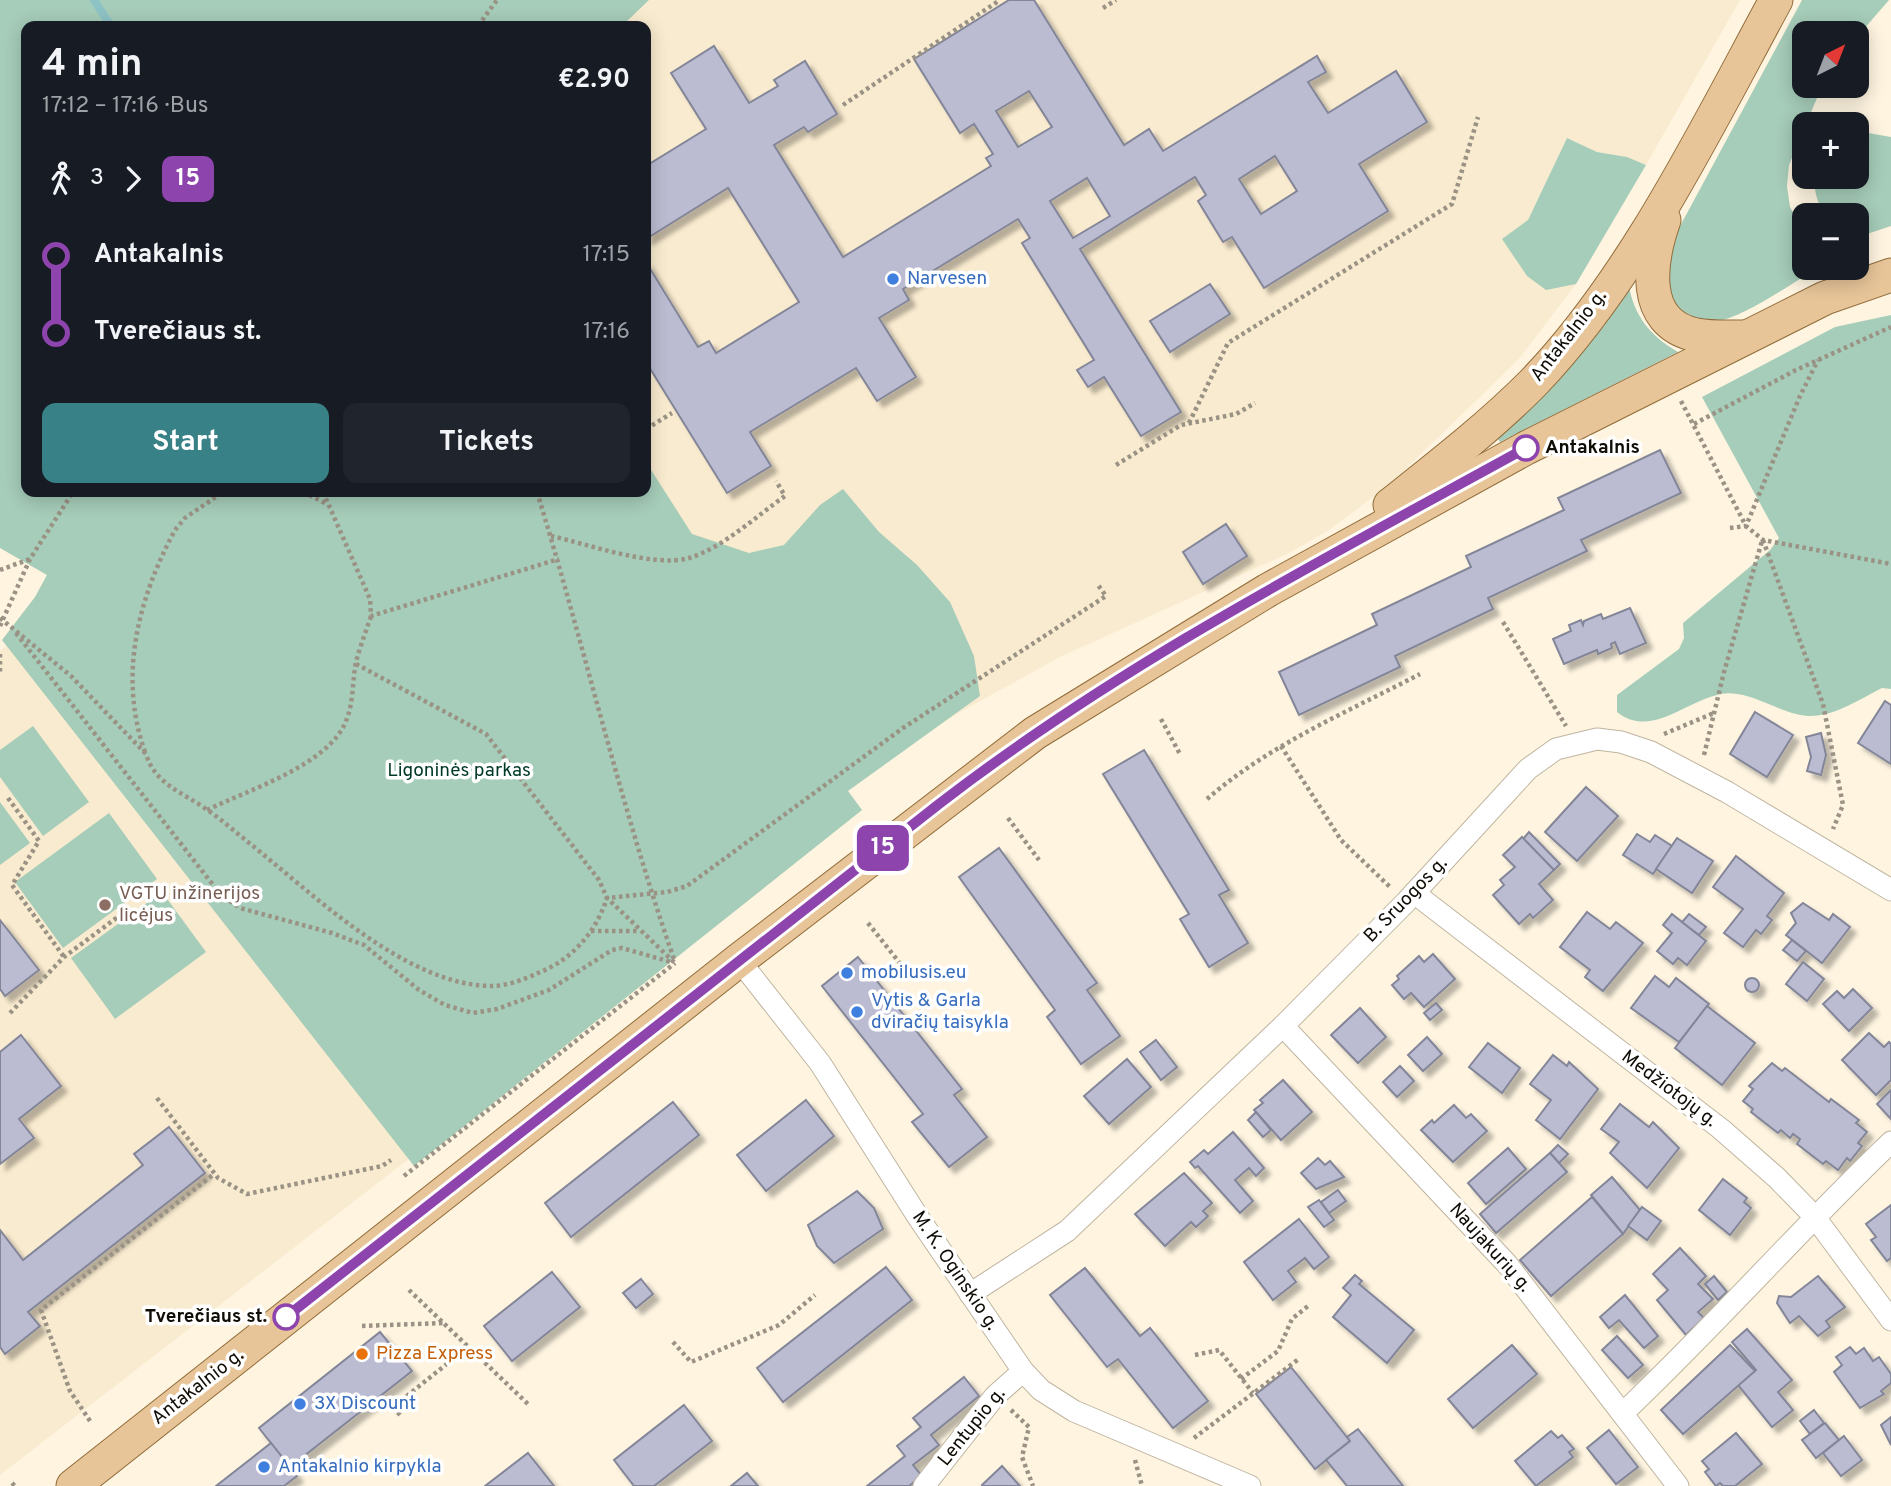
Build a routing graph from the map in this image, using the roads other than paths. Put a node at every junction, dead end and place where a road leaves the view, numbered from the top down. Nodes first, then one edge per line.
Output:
1 (1776, 0) edge
2 (1676, 184) junction
3 (1891, 275) edge
4 (1749, 337) junction
5 (1268, 590) junction
6 (1891, 890) edge
7 (1410, 897) junction
8 (739, 960) junction
9 (1283, 1026) junction
10 (1891, 1142) edge
11 (1814, 1216) junction
12 (970, 1294) junction
13 (1891, 1320) edge
14 (1023, 1371) junction
15 (1623, 1413) junction
16 (73, 1486) edge
17 (925, 1486) edge
18 (1250, 1486) edge
19 (1678, 1486) edge

1 - 2 main road, Antakalnio g.
2 - 4 main road
2 - 5 main road, Antakalnio g.
3 - 4 main road, Antakalnio g.
4 - 5 main road, Antakalnio g.
5 - 8 main road, Antakalnio g.
6 - 7 street, B. Sruogos g.
7 - 9 street, B. Sruogos g.
7 - 11 street, Medžiotojų g.
8 - 12 street, M. K. Oginskio g.
8 - 16 main road, Antakalnio g.
9 - 12 street, B. Sruogos g.
9 - 15 street, Naujakurių g.
10 - 11 street
11 - 13 street, Medžiotojų g.
11 - 15 street
12 - 14 street, M. K. Oginskio g.
14 - 17 street, Lentupio g.
14 - 18 street, M. K. Oginskio g.
15 - 19 street, Naujakurių g.

